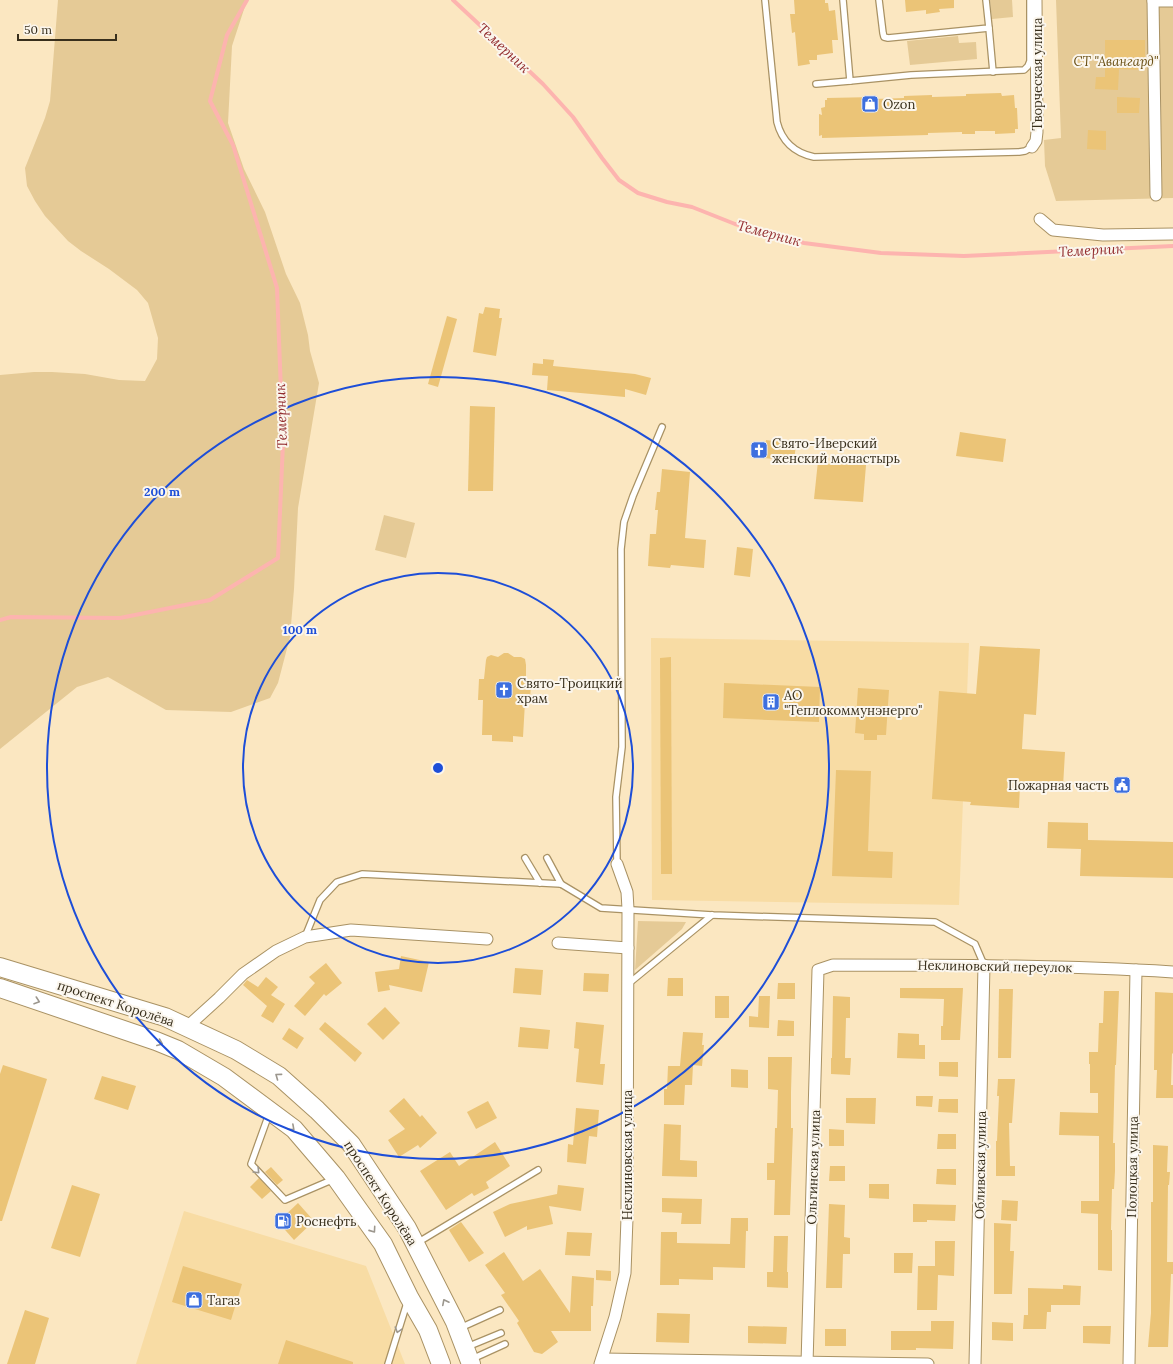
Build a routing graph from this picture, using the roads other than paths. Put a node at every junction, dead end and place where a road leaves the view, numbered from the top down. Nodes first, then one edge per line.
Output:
1 (765, 0) edge
2 (842, 0) edge
3 (879, 0) edge
4 (986, 0) edge
5 (1030, 0) edge
6 (1036, 0) edge
7 (1153, 0) edge
8 (1173, 1) edge
9 (988, 28) junction
10 (993, 72) junction
11 (850, 81) junction
12 (816, 84) dead end
13 (1032, 147) joint
14 (1156, 195) dead end
15 (1040, 219) dead end
16 (1173, 234) edge
17 (662, 427) dead end
18 (525, 858) dead end
19 (548, 858) dead end
20 (617, 864) joint
21 (540, 883) junction
22 (561, 884) junction
23 (628, 909) junction
24 (712, 915) junction
25 (305, 937) junction
26 (487, 939) dead end
27 (558, 943) dead end
28 (628, 948) junction
29 (984, 965) junction
30 (0, 967) edge
31 (818, 970) joint
32 (1136, 970) junction
33 (1173, 972) edge
34 (628, 984) junction
35 (0, 988) edge
36 (187, 1026) junction
37 (270, 1110) junction
38 (538, 1170) dead end
39 (336, 1178) junction
40 (415, 1244) junction
41 (409, 1297) junction
42 (500, 1310) dead end
43 (458, 1329) junction
44 (502, 1333) dead end
45 (505, 1344) dead end
46 (468, 1357) edge
47 (601, 1362) edge
48 (642, 1362) edge
49 (807, 1363) edge
50 (388, 1364) edge
51 (441, 1364) edge
52 (928, 1364) edge
53 (976, 1364) edge
54 (1129, 1364) edge

1 - 13 lane
2 - 11 lane
3 - 9 lane
4 - 9 lane
5 - 10 lane
6 - 13 street, Творческая улица
7 - 8 street
7 - 14 street
9 - 10 lane
10 - 11 lane
11 - 12 lane
15 - 16 street
17 - 20 lane
18 - 21 lane
19 - 22 lane
20 - 23 street, Неклиновская улица
21 - 22 lane
21 - 25 lane
22 - 23 lane
23 - 24 lane
23 - 28 street, Неклиновская улица
24 - 29 lane
24 - 34 lane
25 - 26 street
25 - 36 street
27 - 28 street
28 - 34 street, Неклиновская улица
29 - 31 street, Неклиновский переулок
29 - 32 street, Неклиновский переулок
29 - 53 street, Обливская улица
30 - 36 main road, проспект Королёва
31 - 49 street, Ольгинская улица
32 - 33 street, Неклиновский переулок
32 - 54 street, Полоцкая улица
34 - 47 street, Неклиновская улица
35 -> 37 main road, проспект Королёва
40 -> 36 main road, проспект Королёва
37 -> 39 main road, проспект Королёва
37 -> 39 lane
38 - 40 lane
39 -> 41 main road, проспект Королёва
43 -> 40 main road, проспект Королёва
41 -> 50 lane
41 - 51 main road, проспект Королёва
42 - 43 lane
43 - 46 main road, проспект Королёва
44 - 46 lane
45 - 46 lane
47 - 48 street, Неклиновская улица
48 - 49 street, Неклиновская улица
49 - 52 street, Неклиновская улица

